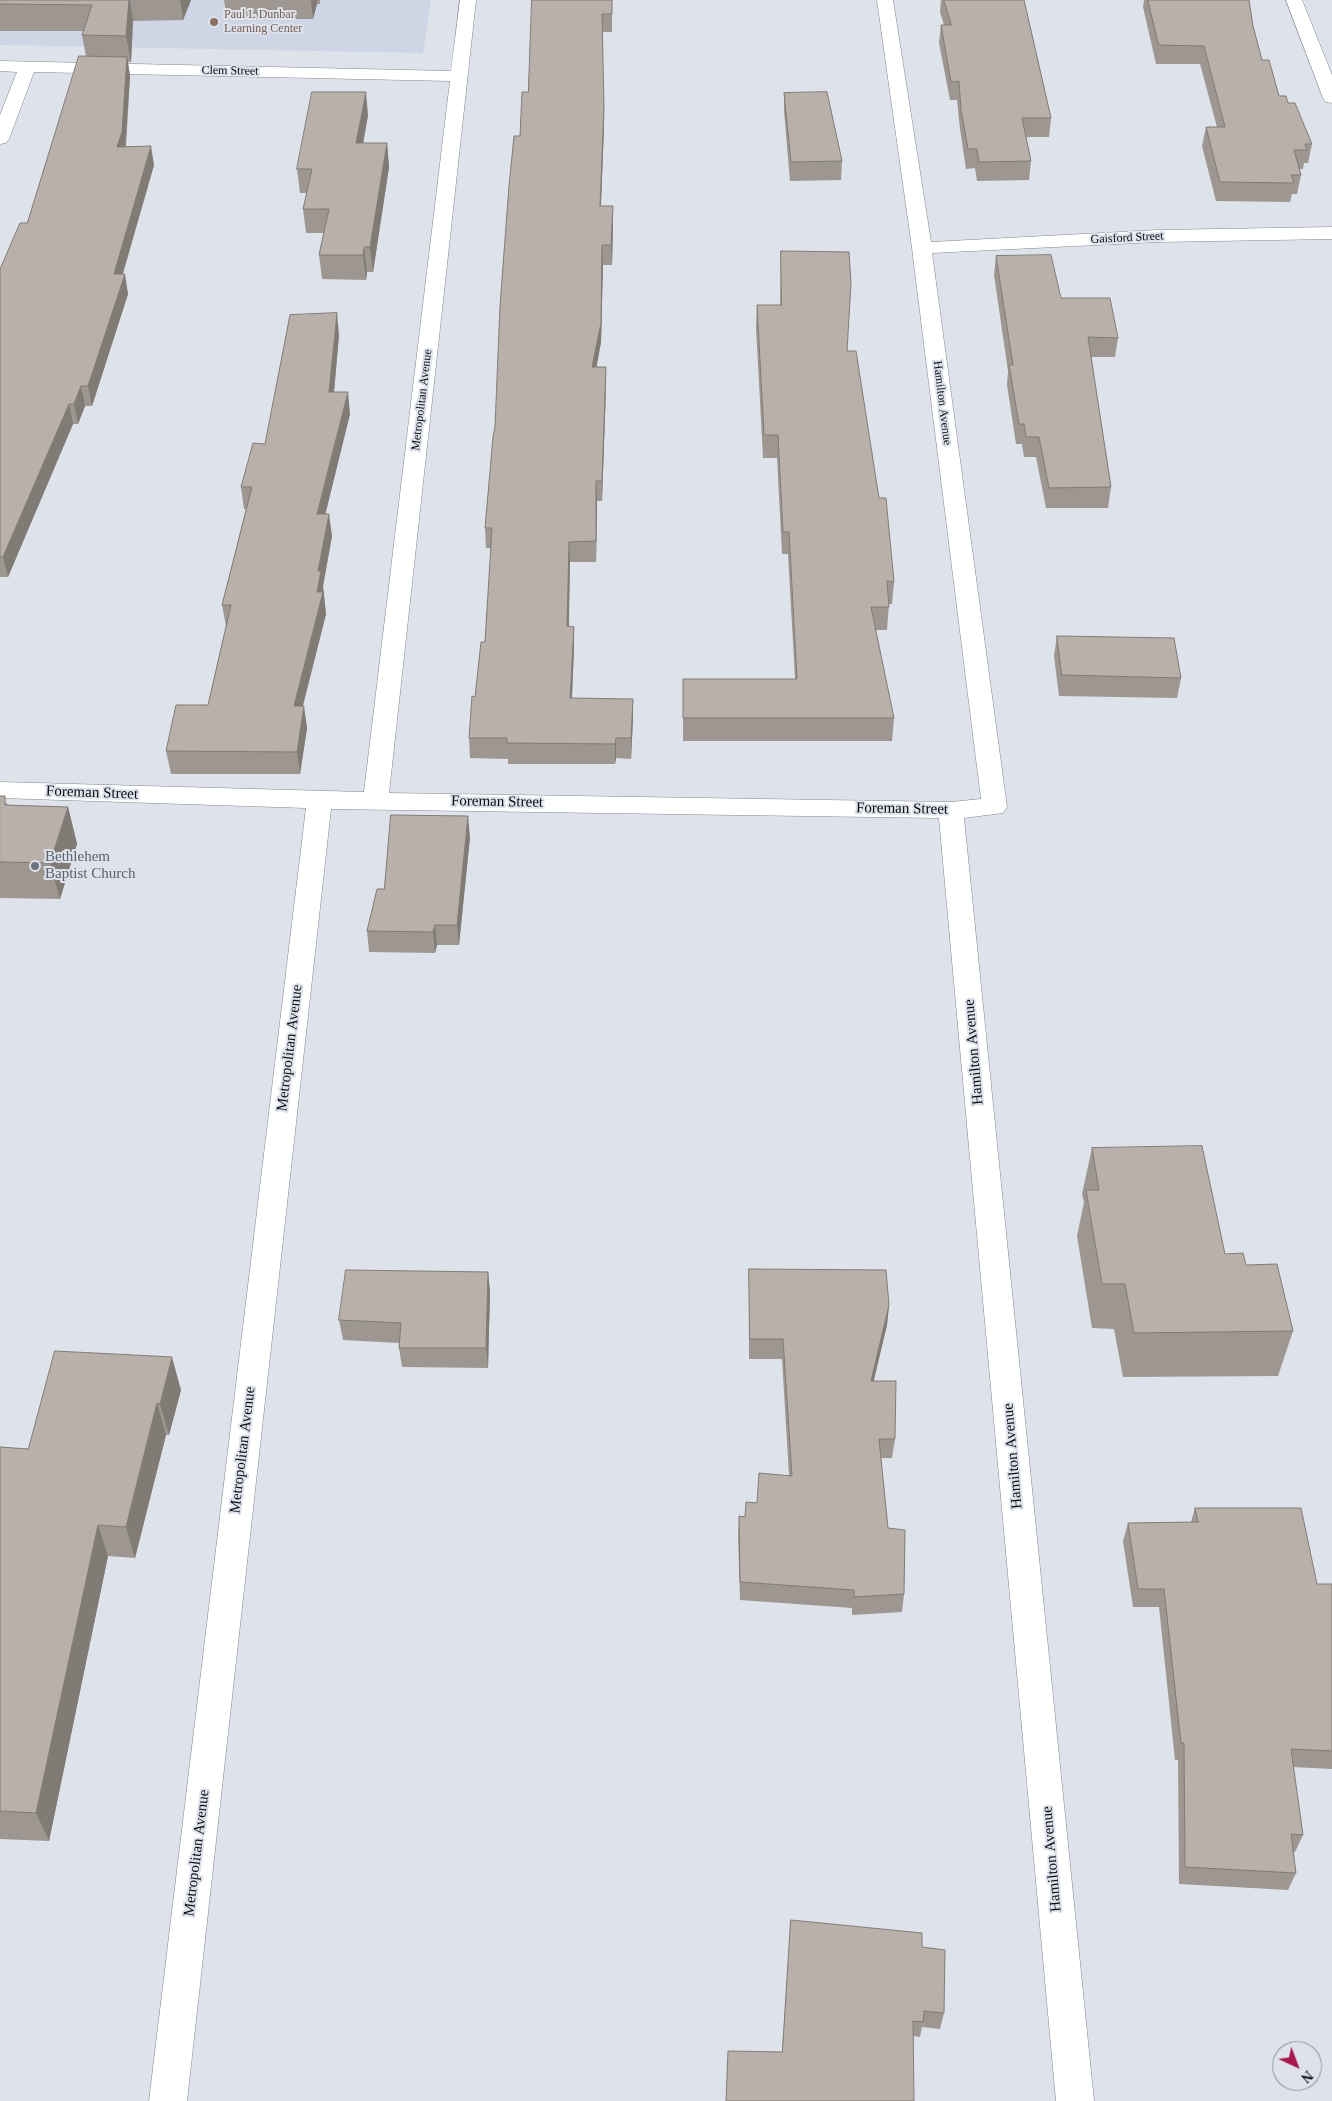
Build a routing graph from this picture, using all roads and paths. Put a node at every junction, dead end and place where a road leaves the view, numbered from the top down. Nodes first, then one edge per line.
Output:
1 (468, 0) edge
2 (884, 0) edge
3 (1294, 0) edge
4 (0, 66) edge
5 (27, 67) junction
6 (459, 76) junction
7 (1332, 98) edge
8 (0, 139) edge
9 (1332, 233) edge
10 (922, 248) junction
11 (0, 790) edge
12 (319, 800) junction
13 (376, 800) junction
14 (994, 807) joint
15 (951, 810) junction
16 (168, 2101) edge
17 (1075, 2101) edge

1 - 6 street, Metropolitan Avenue
2 - 10 street, Hamilton Avenue
3 - 7 street
4 - 5 street, Clem Street
5 - 6 street, Clem Street
5 - 8 street
6 - 13 street, Metropolitan Avenue
9 - 10 street, Gaisford Street
10 - 14 street, Hamilton Avenue
11 - 12 street, Foreman Street
12 - 13 street, Foreman Street
12 - 16 street, Metropolitan Avenue
13 - 15 street, Foreman Street
14 - 15 street, Foreman Street
15 - 17 street, Hamilton Avenue

